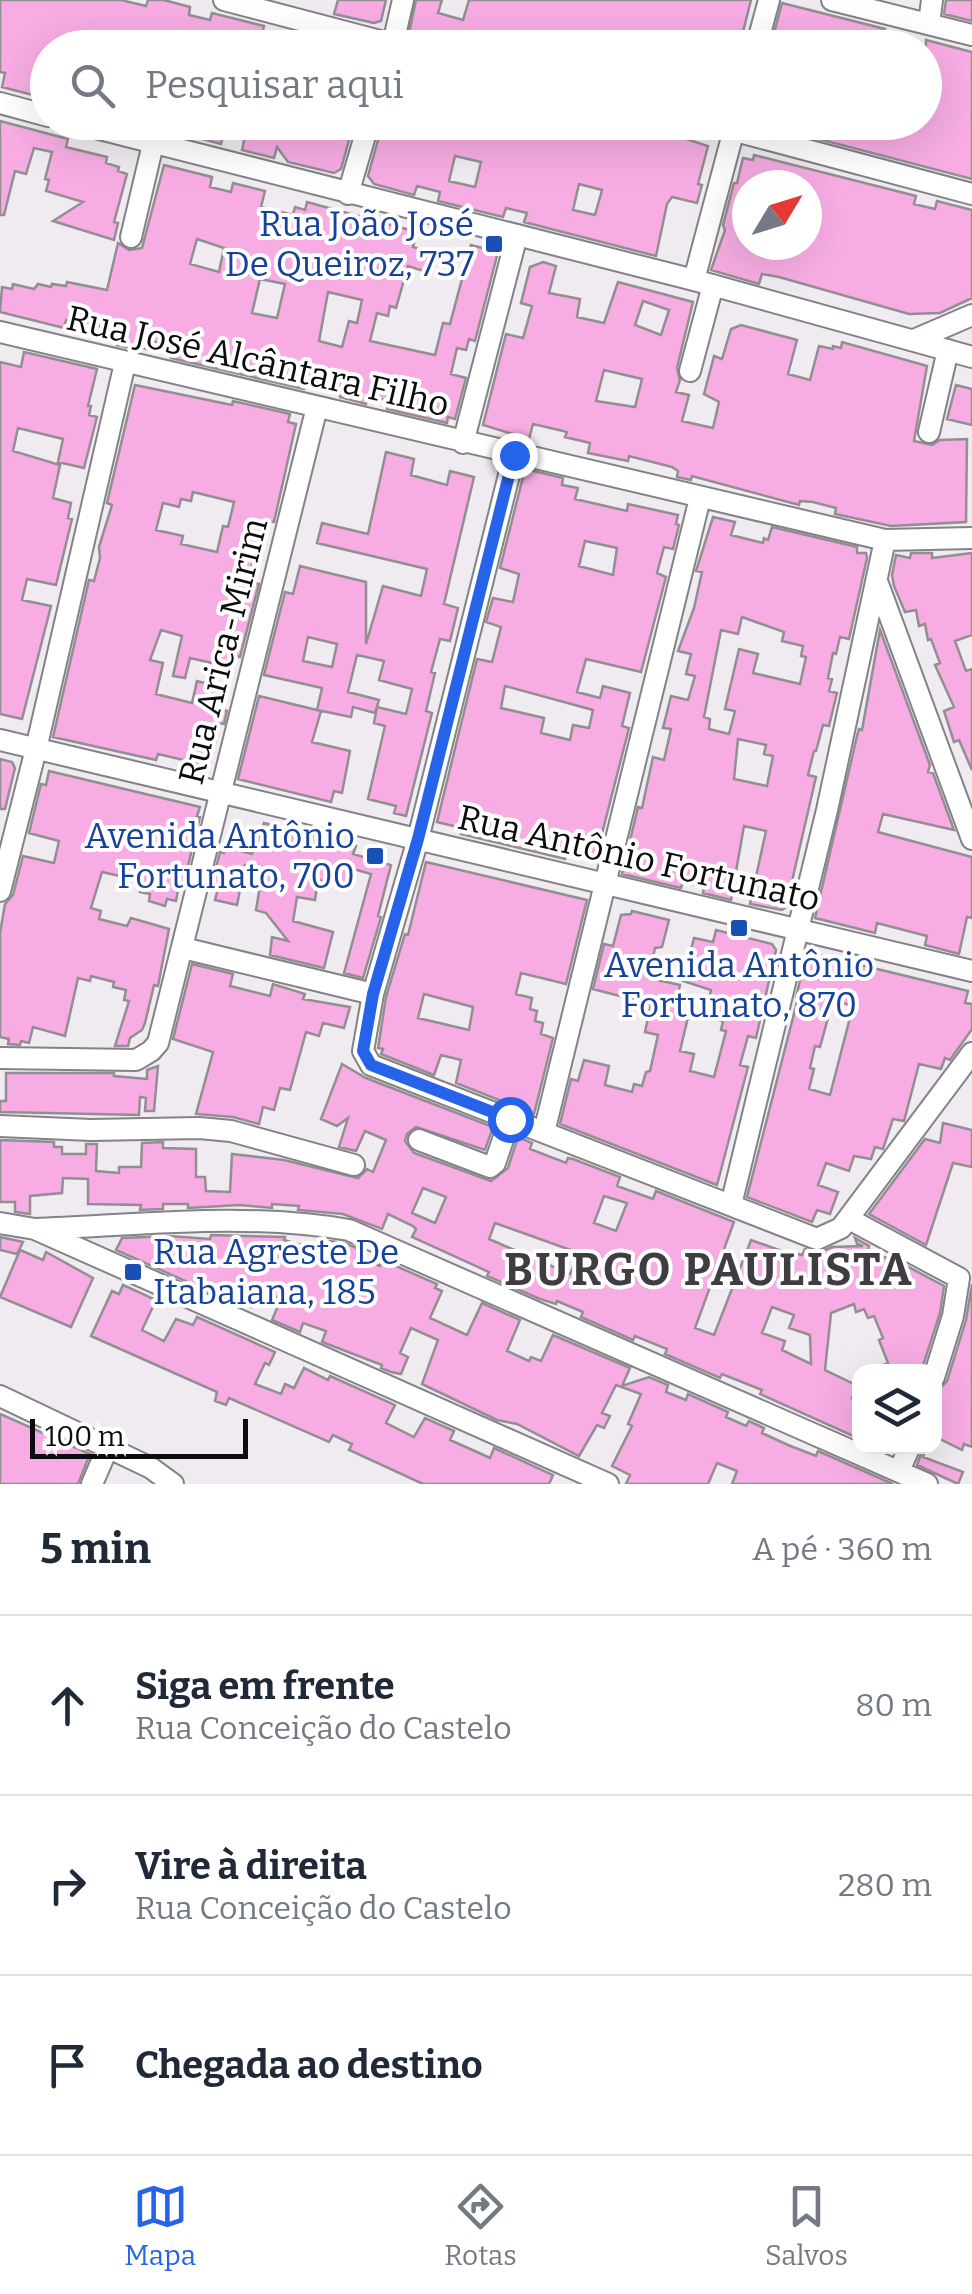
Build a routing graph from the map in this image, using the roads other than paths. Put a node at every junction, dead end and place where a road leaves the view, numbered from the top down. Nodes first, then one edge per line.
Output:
1 (224, 0) edge
2 (404, 0) edge
3 (768, 0) edge
4 (832, 0) edge
5 (932, 0) edge
6 (929, 24) junction
7 (337, 30) edge
8 (399, 30) edge
9 (760, 30) edge
10 (972, 35) edge
11 (0, 103) edge
12 (30, 111) edge
13 (138, 140) edge
14 (364, 140) edge
15 (732, 140) edge
16 (781, 140) edge
17 (153, 144) junction
18 (348, 194) junction
19 (972, 194) edge
20 (517, 235) junction
21 (130, 237) dead end
22 (704, 283) junction
23 (972, 315) edge
24 (0, 332) edge
25 (914, 340) junction
26 (948, 350) junction
27 (972, 356) edge
28 (124, 363) junction
29 (690, 371) dead end
30 (317, 408) junction
31 (929, 432) dead end
32 (462, 443) junction
33 (514, 455) junction
34 (700, 498) junction
35 (972, 538) edge
36 (885, 540) junction
37 (878, 582) junction
38 (0, 740) edge
39 (36, 748) junction
40 (220, 794) junction
41 (418, 839) junction
42 (972, 840) edge
43 (607, 884) junction
44 (0, 892) edge
45 (798, 929) junction
46 (183, 948) junction
47 (972, 970) edge
48 (373, 994) junction
49 (972, 1053) edge
50 (0, 1058) edge
51 (510, 1119) junction
52 (0, 1126) edge
53 (544, 1132) junction
54 (420, 1140) dead end
55 (354, 1166) dead end
56 (731, 1205) junction
57 (848, 1219) junction
58 (0, 1223) edge
59 (35, 1229) junction
60 (938, 1364) edge
61 (0, 1396) edge
62 (108, 1447) junction
63 (906, 1454) edge
64 (899, 1471) junction
65 (92, 1484) edge
66 (173, 1484) edge
67 (608, 1484) edge
68 (927, 1484) edge

1 - 7 street
2 - 8 street
3 - 9 street
4 - 6 street
5 - 6 street
6 - 10 street
11 - 12 street
13 - 17 street
14 - 18 street
15 - 22 street
16 - 19 street
17 - 18 street
17 - 21 street
18 - 20 street
20 - 22 street
20 - 32 street
22 - 25 street
22 - 29 street
23 - 25 street
24 - 28 street, Rua José Alcântara Filho
25 - 26 street
26 - 27 street
26 - 31 street
28 - 30 street, Rua José Alcântara Filho
28 - 39 street
30 - 32 street, Rua José Alcântara Filho
30 - 40 street, Rua Arica-Mirim
32 - 33 street, Rua José Alcântara Filho
33 - 34 street, Rua José Alcântara Filho
33 - 41 street
34 - 36 street, Rua José Alcântara Filho
34 - 43 street
35 - 36 street, Rua José Alcântara Filho
36 - 37 street
37 - 42 street
37 - 45 street
38 - 39 street, Rua Antônio Fortunato
39 - 40 street, Rua Antônio Fortunato
39 - 44 street
40 - 41 street, Rua Antônio Fortunato
40 - 46 street, Rua Arica-Mirim
41 - 43 street, Rua Antônio Fortunato
41 - 48 street
43 - 45 street, Rua Antônio Fortunato
43 - 53 street
45 - 47 street, Rua Antônio Fortunato
45 - 56 street
46 - 48 street
46 - 50 street, Rua Arica-Mirim
48 - 51 street
49 - 57 street
51 - 53 street
51 - 54 street
52 - 55 street
53 - 56 street
56 - 57 street
57 - 60 street
58 - 59 street
59 - 64 street
59 - 67 street
61 - 62 street
62 - 65 street
62 - 66 street
63 - 64 street
64 - 68 street

